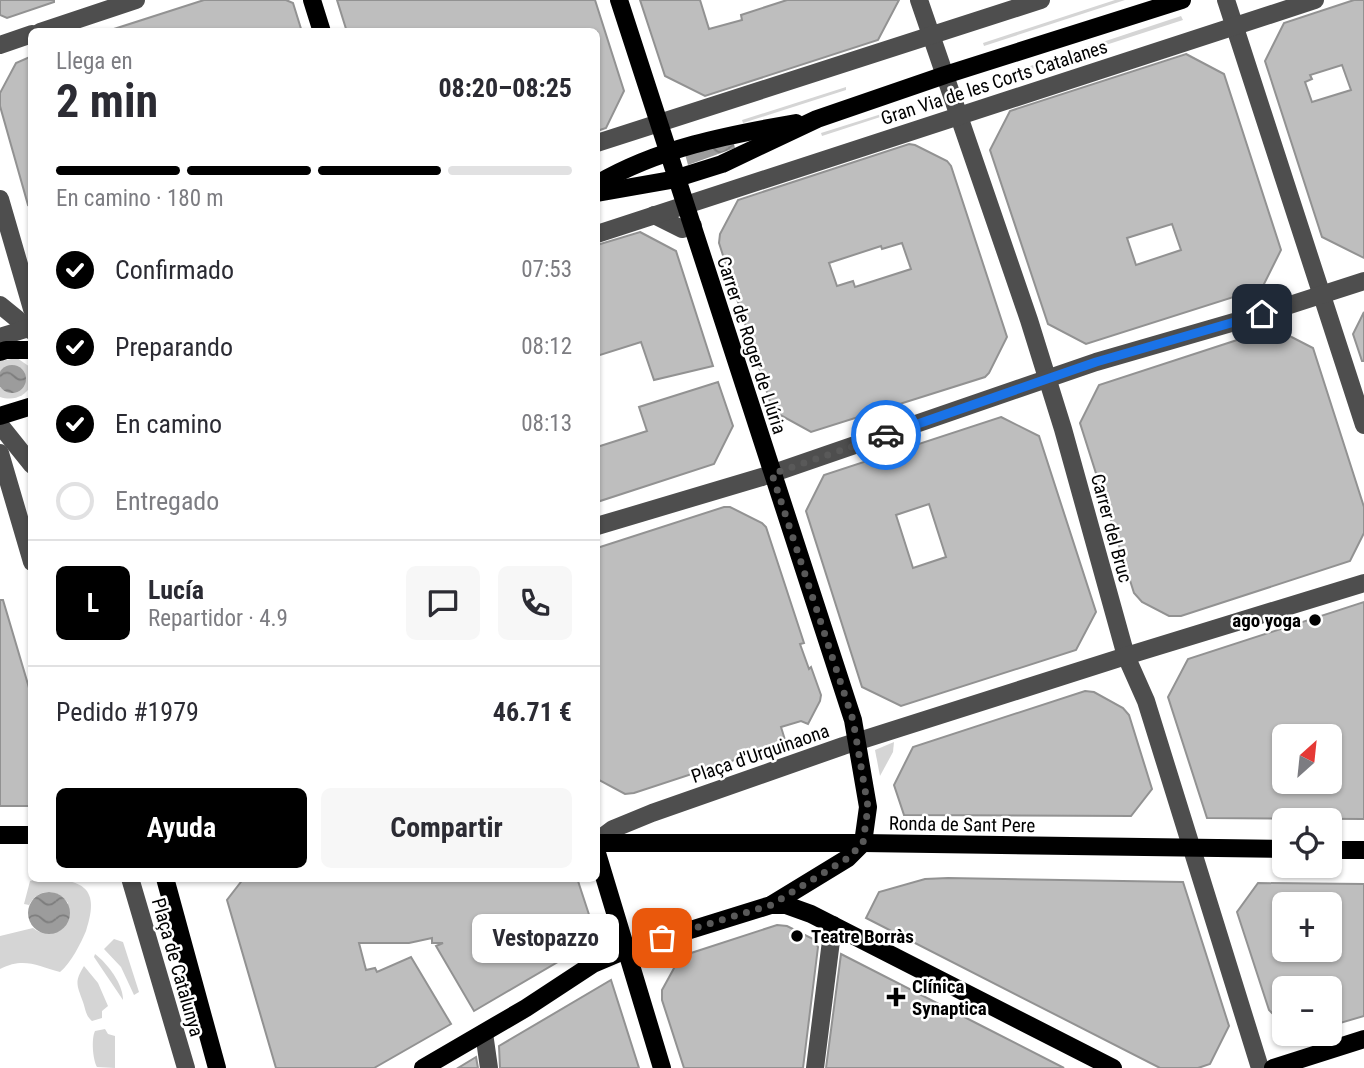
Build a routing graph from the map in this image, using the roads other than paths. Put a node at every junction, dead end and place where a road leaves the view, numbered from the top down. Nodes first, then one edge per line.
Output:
1 (136, 0) edge
2 (312, 0) edge
3 (620, 0) edge
4 (919, 0) edge
5 (1041, 0) edge
6 (1182, 0) edge
7 (1226, 0) edge
8 (1315, 0) edge
9 (1234, 26) junction
10 (52, 28) edge
11 (321, 28) edge
12 (28, 35) edge
13 (930, 35) junction
14 (0, 45) edge
15 (945, 75) junction
16 (959, 115) junction
17 (817, 119) junction
18 (659, 123) junction
19 (600, 142) edge
20 (669, 152) junction
21 (677, 178) junction
22 (600, 182) edge
23 (600, 192) edge
24 (0, 200) edge
25 (686, 203) junction
26 (647, 217) junction
27 (693, 226) junction
28 (600, 232) edge
29 (673, 236) dead end
30 (1364, 281) edge
31 (28, 295) edge
32 (1322, 295) junction
33 (0, 305) edge
34 (28, 325) edge
35 (28, 327) edge
36 (0, 337) edge
37 (28, 350) edge
38 (0, 352) edge
39 (1048, 379) junction
40 (28, 407) edge
41 (0, 416) edge
42 (0, 425) edge
43 (1364, 425) edge
44 (0, 453) edge
45 (28, 460) edge
46 (772, 474) junction
47 (600, 525) edge
48 (28, 548) edge
49 (1364, 583) edge
50 (1126, 656) junction
51 (858, 742) junction
52 (0, 835) edge
53 (28, 835) edge
54 (600, 840) edge
55 (600, 842) edge
56 (863, 843) junction
57 (1192, 848) junction
58 (1272, 849) edge
59 (1342, 850) edge
60 (1364, 850) edge
61 (600, 863) edge
62 (131, 882) edge
63 (166, 882) edge
64 (771, 905) junction
65 (833, 925) junction
66 (626, 950) junction
67 (484, 1033) junction
68 (1364, 1039) edge
69 (186, 1068) edge
70 (217, 1068) edge
71 (423, 1068) edge
72 (489, 1068) edge
73 (662, 1068) edge
74 (815, 1068) edge
75 (1113, 1068) edge
76 (1260, 1068) edge
77 (1273, 1068) edge

1 - 10 street
2 - 11 main road
3 - 18 main road, Carrer de Roger de Llúria
4 - 13 street, Carrer del Bruc
5 - 13 street
6 - 15 main road, Gran Via de les Corts Catalanes
7 - 9 street
8 - 9 street, Gran Via de les Corts Catalanes
9 - 16 street, Gran Via de les Corts Catalanes
9 - 32 street
12 - 14 street
13 - 15 street, Carrer del Bruc
13 - 18 street
15 - 16 street, Carrer del Bruc
15 - 17 main road, Gran Via de les Corts Catalanes
16 - 25 street, Gran Via de les Corts Catalanes
16 - 39 street, Carrer del Bruc
17 - 20 main road, Gran Via de les Corts Catalanes
17 - 21 main road, Gran Via de les Corts Catalanes
18 - 19 street
18 - 20 main road, Carrer de Roger de Llúria
20 - 21 main road, Carrer de Roger de Llúria
20 - 22 main road, Gran Via de les Corts Catalanes
21 - 23 main road, Gran Via de les Corts Catalanes
21 - 25 main road, Carrer de Roger de Llúria
24 - 31 street
25 - 26 street, Gran Via de les Corts Catalanes
25 - 27 main road, Carrer de Roger de Llúria
26 - 27 street
26 - 28 street, Gran Via de les Corts Catalanes
26 - 29 street
27 - 46 main road, Carrer de Roger de Llúria
30 - 32 street
32 - 39 street
32 - 43 street
33 - 34 street
35 - 36 street
37 - 38 main road
39 - 46 street
39 - 50 street, Carrer del Bruc
40 - 41 main road
42 - 45 street
44 - 48 street
46 - 47 street
46 - 51 main road, Carrer de Roger de Llúria
49 - 50 street
50 - 51 street
50 - 57 street, Carrer del Bruc
51 - 54 street, Plaça d'Urquinaona
51 - 56 main road, Plaça d'Urquinaona
52 - 53 main road
55 - 56 main road, Ronda de Sant Pere
56 - 57 main road, Ronda de Sant Pere
56 - 64 main road
57 - 58 main road, Ronda de Sant Pere
57 - 76 street, Carrer del Bruc
59 - 60 main road
61 - 66 main road
62 - 69 street, Plaça de Catalunya
63 - 70 main road, Plaça de Catalunya
64 - 65 main road
64 - 66 main road
65 - 74 street
65 - 75 main road
66 - 67 main road
66 - 73 main road
67 - 71 main road
67 - 72 street
68 - 77 main road

